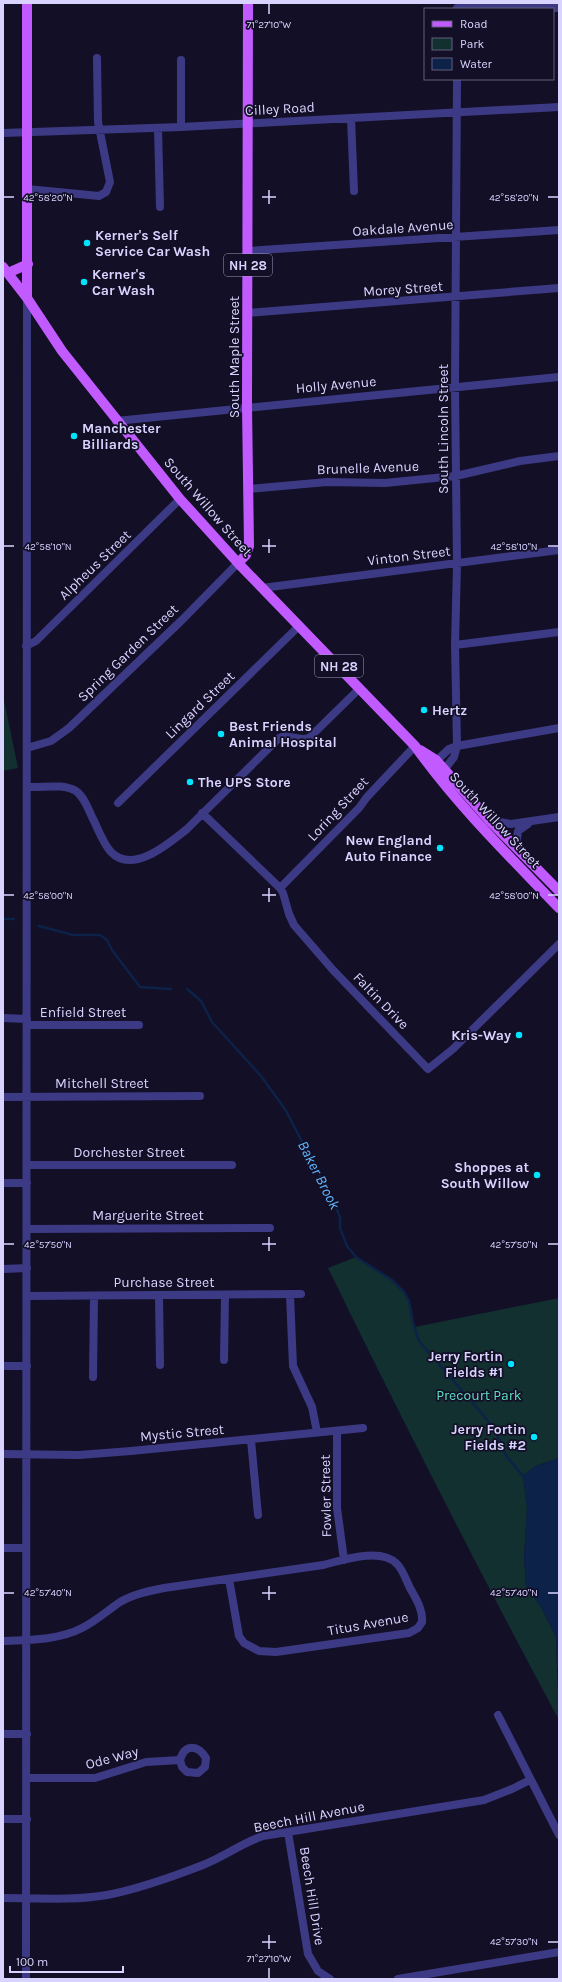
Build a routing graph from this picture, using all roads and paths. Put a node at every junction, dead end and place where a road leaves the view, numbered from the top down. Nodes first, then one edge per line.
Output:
1 (27, 3) edge
2 (248, 3) edge
3 (457, 7) edge
4 (559, 8) edge
5 (97, 58) dead end
6 (181, 60) dead end
7 (457, 80) edge
8 (559, 107) edge
9 (457, 112) junction
10 (351, 118) junction
11 (249, 123) junction
12 (181, 127) junction
13 (158, 128) junction
14 (99, 130) junction
15 (26, 132) junction
16 (3, 133) edge
17 (27, 189) junction
18 (354, 191) dead end
19 (160, 207) dead end
20 (559, 230) edge
21 (456, 238) junction
22 (248, 251) junction
23 (28, 264) junction
24 (5, 270) edge
25 (559, 288) edge
26 (27, 298) junction
27 (455, 298) junction
28 (248, 314) junction
29 (559, 377) edge
30 (455, 387) junction
31 (247, 407) junction
32 (116, 421) junction
33 (559, 456) edge
34 (456, 476) junction
35 (248, 489) junction
36 (180, 499) junction
37 (559, 550) edge
38 (238, 563) junction
39 (457, 564) junction
40 (262, 588) junction
41 (300, 626) junction
42 (559, 632) edge
43 (455, 645) junction
44 (26, 646) junction
45 (360, 688) junction
46 (559, 728) edge
47 (415, 746) junction
48 (457, 746) junction
49 (27, 748) junction
50 (433, 764) junction
51 (445, 769) junction
52 (438, 778) junction
53 (27, 787) junction
54 (118, 803) dead end
55 (202, 813) junction
56 (559, 818) edge
57 (490, 820) junction
58 (531, 822) junction
59 (516, 847) junction
60 (280, 888) junction
61 (559, 891) edge
62 (559, 908) edge
63 (559, 944) edge
64 (3, 1018) edge
65 (26, 1022) junction
66 (139, 1025) dead end
67 (26, 1096) junction
68 (200, 1096) dead end
69 (3, 1097) edge
70 (27, 1165) junction
71 (232, 1165) dead end
72 (3, 1183) edge
73 (27, 1183) junction
74 (270, 1228) dead end
75 (26, 1229) junction
76 (27, 1268) junction
77 (3, 1269) edge
78 (301, 1294) dead end
79 (159, 1295) junction
80 (225, 1295) junction
81 (290, 1295) junction
82 (27, 1296) junction
83 (94, 1296) junction
84 (224, 1360) dead end
85 (160, 1365) dead end
86 (3, 1366) edge
87 (27, 1366) junction
88 (93, 1377) dead end
89 (363, 1428) dead end
90 (337, 1431) junction
91 (317, 1432) junction
92 (251, 1440) junction
93 (3, 1454) edge
94 (26, 1454) junction
95 (258, 1515) dead end
96 (3, 1548) edge
97 (26, 1548) junction
98 (344, 1560) junction
99 (229, 1579) junction
100 (3, 1640) edge
101 (26, 1640) junction
102 (498, 1715) dead end
103 (3, 1734) edge
104 (27, 1734) junction
105 (180, 1760) dead end
106 (27, 1778) junction
107 (530, 1780) junction
108 (3, 1819) edge
109 (27, 1819) junction
110 (288, 1832) junction
111 (559, 1835) edge
112 (3, 1898) edge
113 (27, 1898) junction
114 (559, 1952) edge
115 (26, 1979) edge
116 (330, 1979) edge
117 (398, 1979) edge

1 - 15 main road
2 - 11 main road, NH 28
3 - 4 street
5 - 14 street
6 - 12 street
7 - 9 street, South Lincoln Street
8 - 9 street, Cilley Road
9 - 10 street, Cilley Road
9 - 21 street, South Lincoln Street
10 - 11 street, Cilley Road
10 - 18 street
11 - 12 street, Cilley Road
11 - 22 main road, South Maple Street / NH 28
12 - 13 street, Cilley Road
13 - 14 street, Cilley Road
13 - 19 street
14 - 15 street, Cilley Road
14 - 17 street
15 - 16 street, Cilley Road
15 - 17 main road
17 - 23 main road
20 - 21 street, Oakdale Avenue
21 - 22 street, Oakdale Avenue
21 - 27 street, South Lincoln Street
22 - 28 main road, South Maple Street / NH 28
23 - 24 main road
23 - 26 main road
24 - 26 main road, South Willow Street
25 - 27 street, Morey Street
26 - 32 main road, South Willow Street / NH 28
26 - 44 street
27 - 28 street, Morey Street
27 - 30 street, South Lincoln Street
28 - 31 main road, South Maple Street / NH 28
29 - 30 street, Holly Avenue
30 - 31 street, Holly Avenue
30 - 34 street, South Lincoln Street
31 - 32 street, Holly Avenue
31 - 35 main road, South Maple Street / NH 28
32 - 36 main road, South Willow Street / NH 28
33 - 34 street, Brunelle Avenue
34 - 35 street, Brunelle Avenue
34 - 39 street, South Lincoln Street
35 - 38 main road, South Maple Street / NH 28
36 - 38 main road, South Willow Street / NH 28
36 - 44 street, Alpheus Street
37 - 39 street, Vinton Street
38 - 40 main road, South Willow Street / NH 28
38 - 49 street, Spring Garden Street
39 - 40 street, Vinton Street
39 - 43 street, South Lincoln Street
40 - 41 main road, South Willow Street / NH 28
41 - 45 main road, South Willow Street / NH 28
41 - 54 street, Lingard Street
42 - 43 street
43 - 48 street, South Lincoln Street
44 - 49 street
45 - 47 main road, South Willow Street / NH 28
45 - 55 street
46 - 48 street
47 - 50 main road, South Willow Street / NH 28
47 - 60 street, Loring Street
48 - 50 street
48 - 51 street, South Lincoln Street
49 - 53 street
50 - 51 main road, South Willow Street / NH 28
50 - 52 main road, South Willow Street / NH 28
51 - 52 street, South Lincoln Street
51 - 57 main road, South Willow Street / NH 28
52 - 62 main road, South Willow Street / NH 28
53 - 55 street
53 - 65 street
55 - 60 street, Faltin Drive
56 - 58 street
57 - 58 street
57 - 59 main road, South Willow Street / NH 28
58 - 59 street
59 - 61 main road, South Willow Street / NH 28
60 - 63 street, Faltin Drive
64 - 65 street, Enfield Street
65 - 66 street, Enfield Street
65 - 67 street
67 - 68 street, Mitchell Street
67 - 69 street, Mitchell Street
67 - 70 street
70 - 71 street, Dorchester Street
70 - 73 street
72 - 73 street
73 - 75 street
74 - 75 street, Marguerite Street
75 - 76 street
76 - 77 street
76 - 82 street
78 - 81 street, Purchase Street
79 - 80 street, Purchase Street
79 - 83 street, Purchase Street
79 - 85 street
80 - 81 street, Purchase Street
80 - 84 street
81 - 91 street
82 - 83 street, Purchase Street
82 - 87 street
83 - 88 street
86 - 87 street
87 - 94 street
89 - 90 street, Mystic Street
90 - 91 street, Mystic Street
90 - 98 street, Fowler Street
91 - 92 street, Mystic Street
92 - 94 street, Mystic Street
92 - 95 street
93 - 94 street, Mystic Street
94 - 97 street
96 - 97 street
97 - 101 street
98 - 99 street, Titus Avenue
98 - 99 street, Titus Avenue
99 - 101 street, Titus Avenue
100 - 101 street, Titus Avenue
101 - 104 street
102 - 107 street
103 - 104 street
104 - 106 street
105 - 106 street, Ode Way
106 - 109 street
107 - 110 street, Beech Hill Avenue
107 - 111 street
108 - 109 street
109 - 113 street
110 - 113 street, Beech Hill Avenue
110 - 116 street, Beech Hill Drive
112 - 113 street, Beech Hill Avenue
113 - 115 street
114 - 117 street

